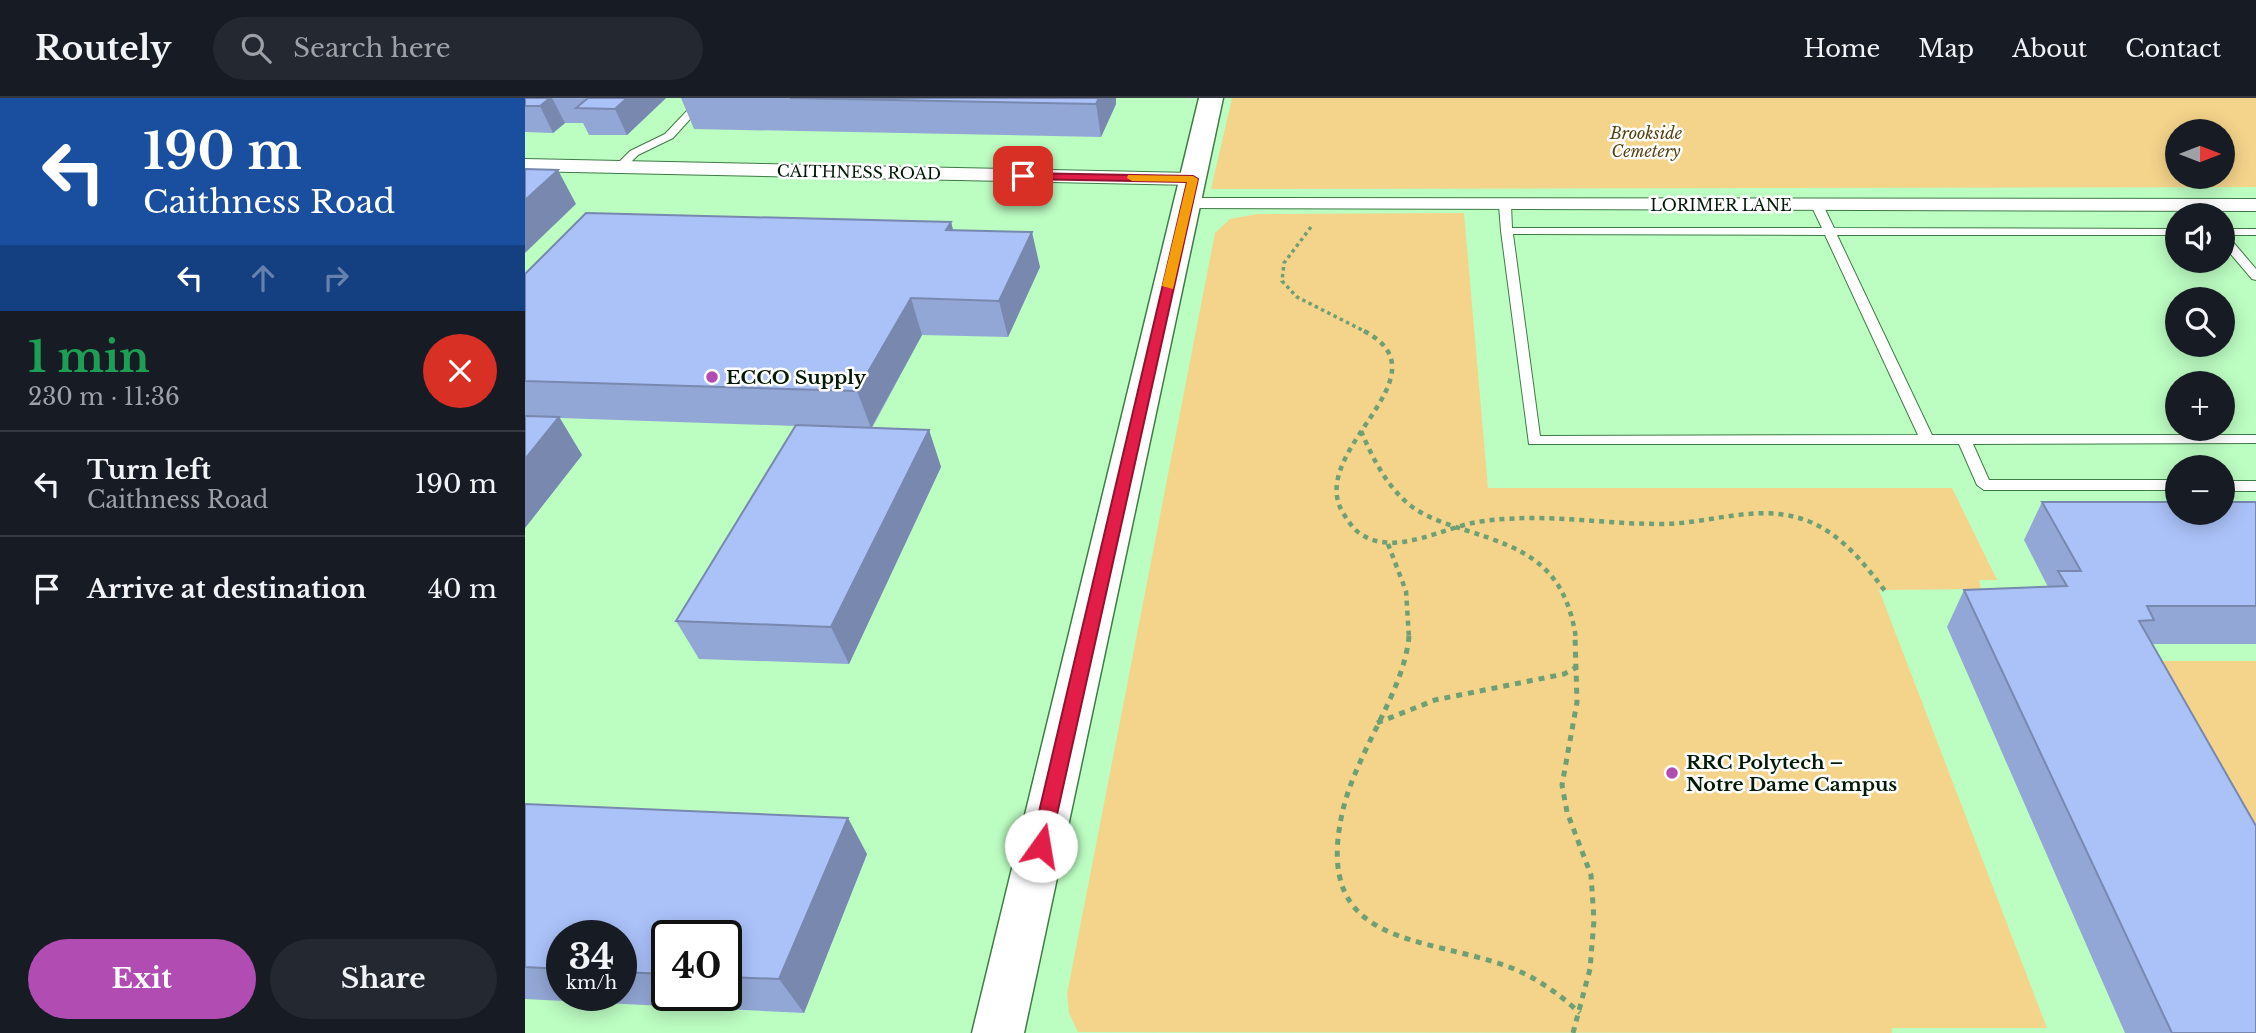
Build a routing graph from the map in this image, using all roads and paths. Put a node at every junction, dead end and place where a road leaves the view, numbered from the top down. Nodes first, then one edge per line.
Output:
1 (704, 98) edge
2 (1211, 98) edge
3 (525, 165) edge
4 (620, 167) junction
5 (1190, 192) junction
6 (1327, 204) junction
7 (1505, 205) junction
8 (1817, 205) junction
9 (2256, 205) edge
10 (2235, 207) edge
11 (2165, 210) edge
12 (1829, 230) junction
13 (1507, 231) junction
14 (2165, 232) edge
15 (2235, 232) edge
16 (2256, 232) edge
17 (2235, 252) edge
18 (2256, 276) edge
19 (1361, 430) junction
20 (1927, 439) junction
21 (2256, 439) edge
22 (1964, 440) junction
23 (2165, 485) edge
24 (2235, 486) edge
25 (2256, 486) edge
26 (1459, 526) junction
27 (1388, 544) junction
28 (1885, 592) dead end
29 (1577, 667) junction
30 (1377, 723) junction
31 (1580, 1014) junction
32 (998, 1033) edge
33 (1573, 1033) edge

1 - 4 lane
2 - 5 street
3 - 4 street, CAITHNESS ROAD
4 - 5 street, CAITHNESS ROAD
5 - 6 street, LORIMER LANE
5 - 32 street
6 - 7 street, LORIMER LANE
6 - 19 path
7 - 8 street, LORIMER LANE
7 - 13 lane
8 - 11 street, LORIMER LANE
8 - 12 lane
9 - 10 street, LORIMER LANE
12 - 13 lane
12 - 14 lane
12 - 20 lane
13 - 20 lane
15 - 16 lane
17 - 18 lane
19 - 26 path
19 - 27 path
20 - 22 lane
21 - 22 lane
22 - 23 lane
24 - 25 lane
26 - 27 path
26 - 28 path
26 - 29 path
27 - 30 path
29 - 30 path
29 - 31 path
30 - 31 path
31 - 33 path

